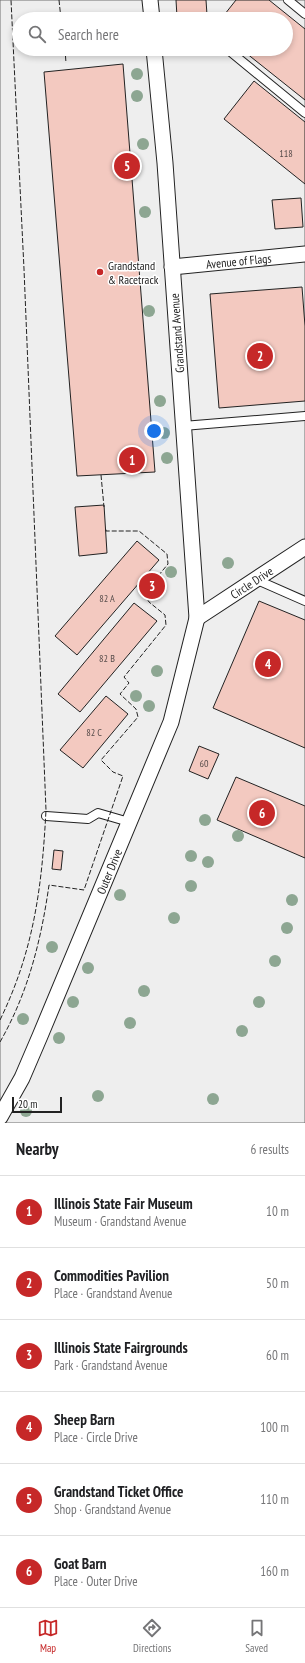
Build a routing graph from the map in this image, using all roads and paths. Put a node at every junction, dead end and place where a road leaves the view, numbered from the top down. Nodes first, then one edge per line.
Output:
1 (150, 0) edge
2 (288, 0) edge
3 (151, 12) edge
4 (305, 14) edge
5 (155, 56) edge
6 (236, 56) edge
7 (305, 113) edge
8 (305, 254) edge
9 (172, 267) junction
10 (305, 416) edge
11 (183, 426) junction
12 (305, 547) edge
13 (255, 579) junction
14 (305, 601) edge
15 (197, 618) junction
16 (46, 816) dead end
17 (129, 822) junction
18 (0, 1117) edge

1 - 3 street
2 - 4 lane
5 - 9 street, Grandstand Avenue
6 - 7 lane
8 - 9 street, Avenue of Flags
9 - 11 street, Grandstand Avenue
10 - 11 lane
11 - 15 street, Grandstand Avenue
12 - 13 street, Circle Drive
13 - 14 lane
13 - 15 street, Circle Drive
15 - 17 street, Outer Drive
16 - 17 lane
17 - 18 street, Outer Drive

